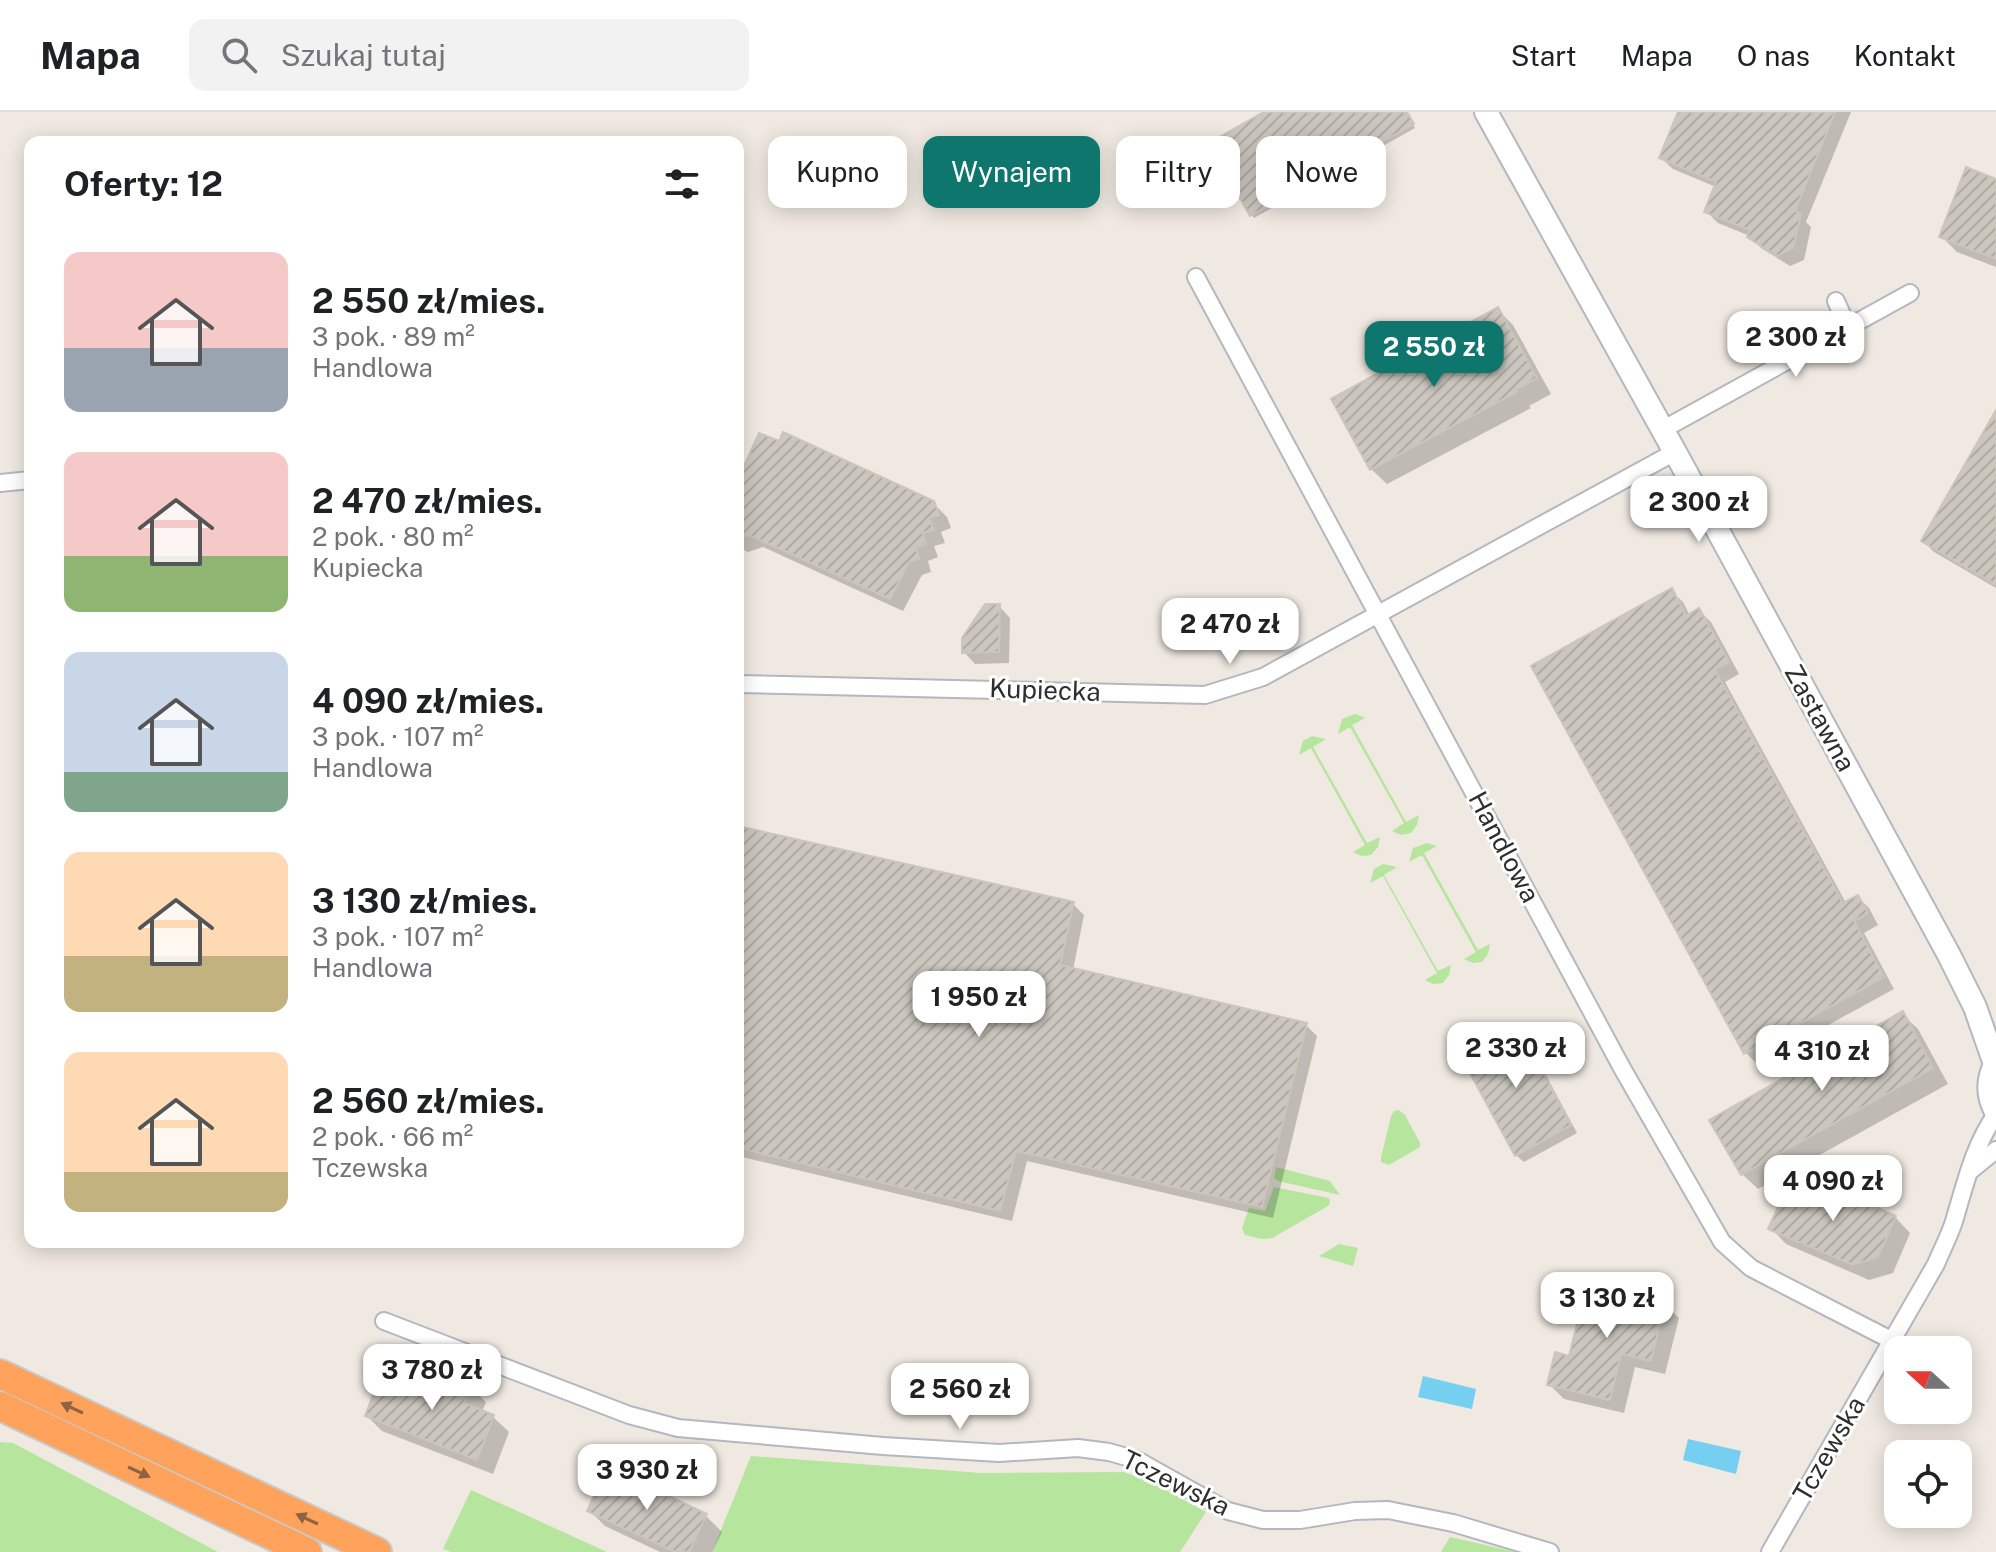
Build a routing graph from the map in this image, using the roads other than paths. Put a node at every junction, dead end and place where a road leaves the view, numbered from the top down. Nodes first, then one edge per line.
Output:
1 (1486, 112) edge
2 (1196, 277) dead end
3 (1910, 293) dead end
4 (1836, 301) dead end
5 (1848, 328) junction
6 (1662, 430) junction
7 (1675, 452) junction
8 (24, 481) edge
9 (0, 483) edge
10 (1379, 615) junction
11 (744, 684) edge
12 (1975, 1007) junction
13 (1996, 1023) edge
14 (1995, 1063) edge
15 (1996, 1113) edge
16 (1996, 1150) edge
17 (1968, 1172) junction
18 (384, 1321) dead end
19 (1884, 1336) edge
20 (1893, 1336) edge
21 (1884, 1352) edge
22 (0, 1374) edge
23 (0, 1406) edge
24 (307, 1552) edge
25 (377, 1552) edge
26 (1550, 1552) edge
27 (1770, 1552) edge

1 - 6 main road, Zastawna
2 - 10 street, Handlowa
3 - 5 street
4 - 5 street
5 - 6 street
6 - 7 main road, Zastawna
7 - 10 street, Kupiecka
7 - 12 main road, Zastawna
8 - 9 street
10 - 11 street, Kupiecka
10 - 19 street, Handlowa
12 - 13 main road, Zastawna
12 - 14 main road, Zastawna
14 - 15 main road
15 - 17 street, Tczewska
16 - 17 street
17 - 20 street, Tczewska
18 - 26 street, Tczewska
21 - 27 street, Tczewska
25 -> 22 highway
23 -> 24 highway

